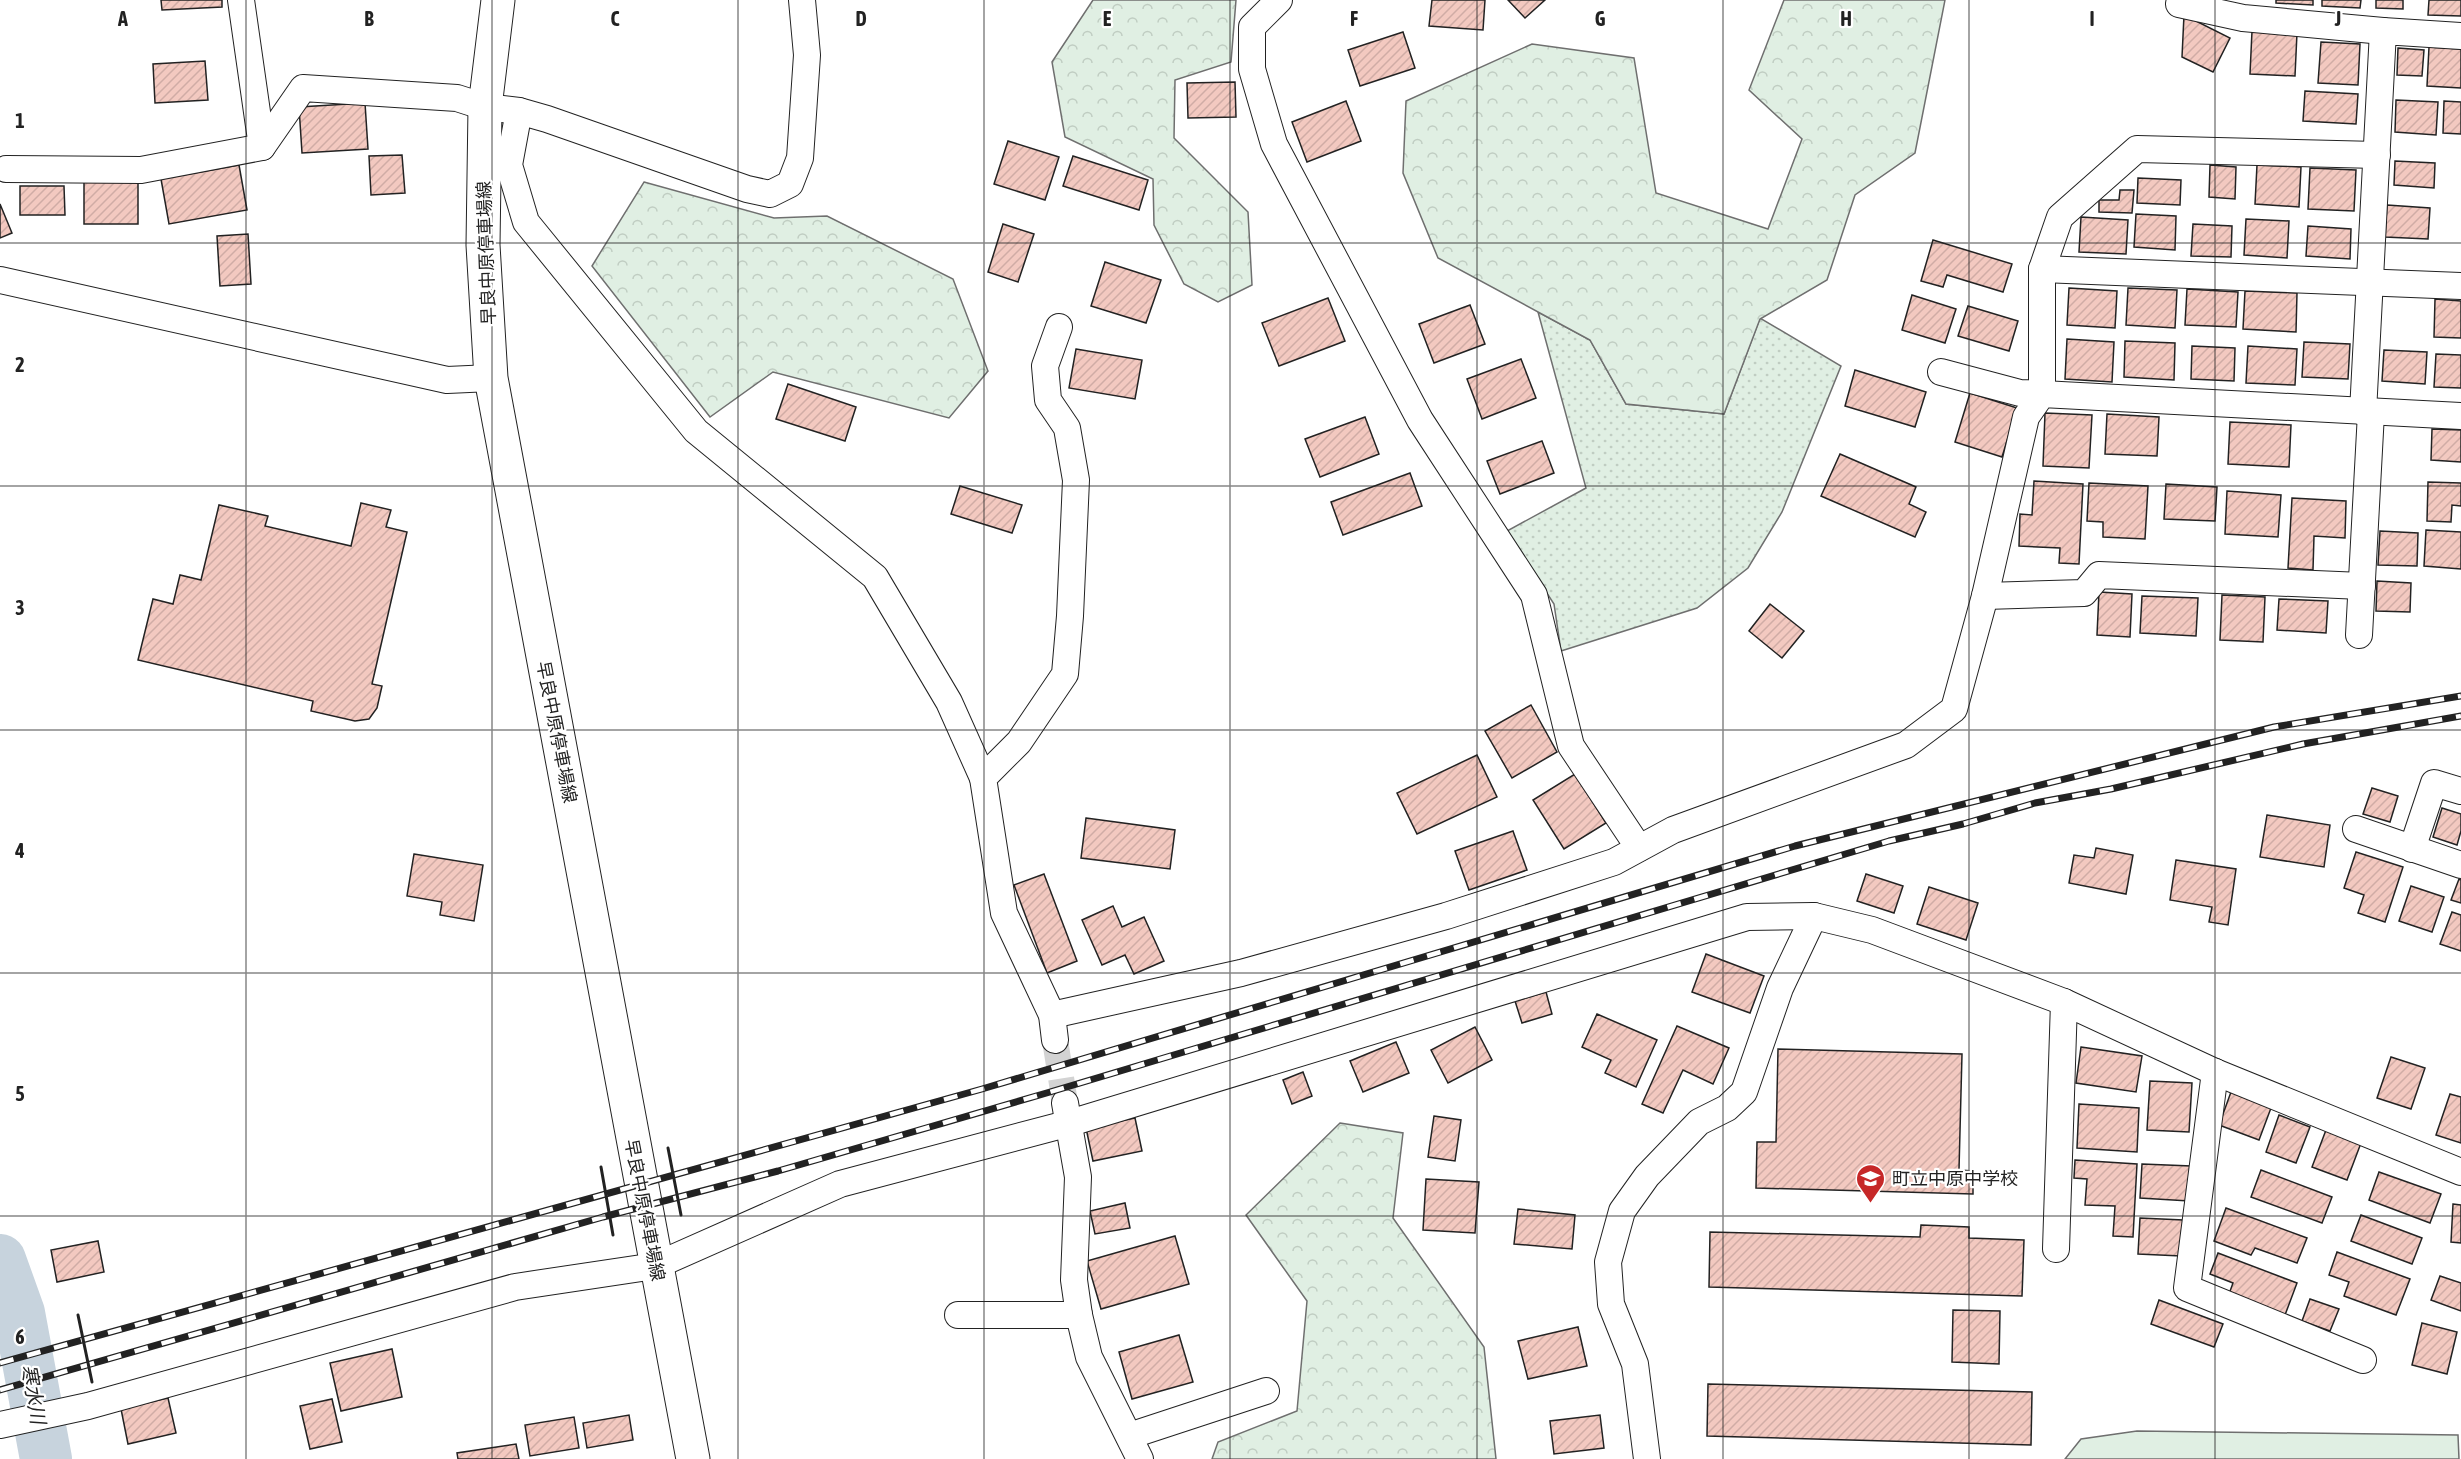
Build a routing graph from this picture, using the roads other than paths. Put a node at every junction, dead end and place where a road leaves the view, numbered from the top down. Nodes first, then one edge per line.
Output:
1 (241, 0) edge
2 (498, 0) edge
3 (802, 0) edge
4 (1279, 0) edge
5 (2179, 4) dead end
6 (2383, 31) junction
7 (2461, 36) edge
8 (485, 107) junction
9 (519, 111) junction
10 (262, 147) junction
11 (2377, 155) junction
12 (6, 169) dead end
13 (2042, 268) junction
14 (9, 282) edge
15 (2370, 282) junction
16 (2461, 286) edge
17 (1059, 327) dead end
18 (1941, 372) dead end
19 (491, 378) junction
20 (2042, 394) junction
21 (2367, 413) junction
22 (2461, 416) edge
23 (2362, 586) junction
24 (1985, 596) junction
25 (2359, 635) dead end
26 (983, 778) junction
27 (2461, 791) edge
28 (2356, 829) dead end
29 (1639, 848) junction
30 (2412, 849) junction
31 (2461, 865) edge
32 (1814, 916) junction
33 (2064, 1002) junction
34 (1052, 1015) junction
35 (1055, 1040) tunnel mouth
36 (2215, 1072) junction
37 (1067, 1113) junction
38 (2461, 1172) edge
39 (2056, 1249) dead end
40 (655, 1266) junction
41 (1079, 1315) junction
42 (958, 1316) dead end
43 (2363, 1360) dead end
44 (1266, 1390) dead end
45 (0, 1425) edge
46 (1134, 1448) edge
47 (693, 1459) edge
48 (1647, 1459) edge

1 - 10 street
2 - 8 main road, 早良中原停車場線
3 - 9 street
4 - 29 street
5 - 6 street
6 - 7 street
6 - 11 street
8 - 9 street
8 - 10 street
8 - 19 main road, 早良中原停車場線
9 - 26 street
10 - 12 street
11 - 13 street
11 - 15 street
13 - 15 street
13 - 20 street
14 - 19 street
15 - 16 street
15 - 21 street
17 - 26 street
18 - 20 street
19 - 40 main road, 早良中原停車場線
20 - 21 street
20 - 24 street
21 - 22 street
21 - 23 street
23 - 24 street
23 - 25 street
24 - 29 street
26 - 34 street
27 - 30 street
28 - 30 street
29 - 34 street
30 - 31 street
32 - 33 street
32 - 37 street
32 - 48 street
33 - 36 street
33 - 39 street
34 - 35 street
36 - 38 street
36 - 43 street
37 - 40 street
37 - 41 street
40 - 45 street
40 - 47 main road, 早良中原停車場線
41 - 42 street
41 - 46 street
44 - 46 street

